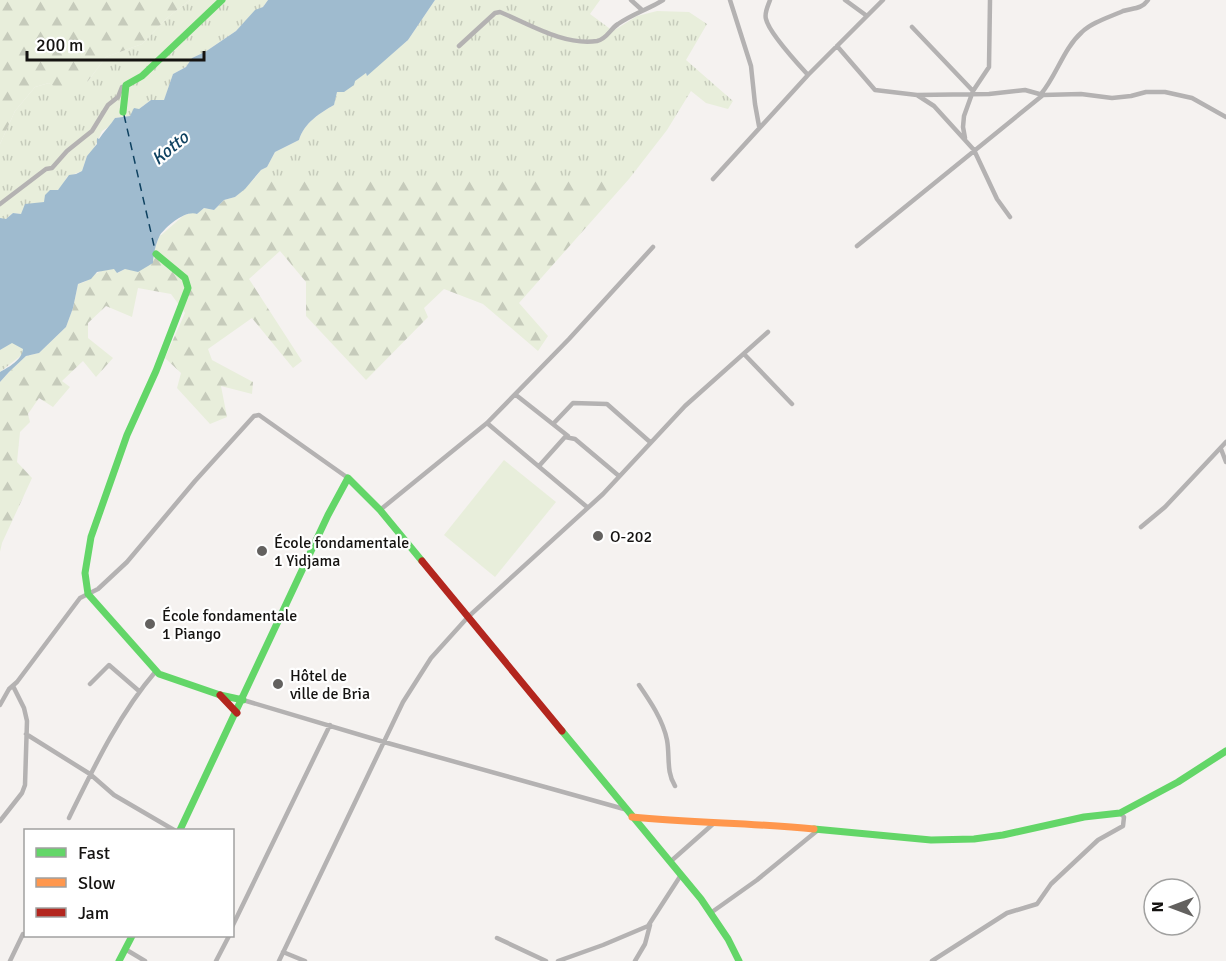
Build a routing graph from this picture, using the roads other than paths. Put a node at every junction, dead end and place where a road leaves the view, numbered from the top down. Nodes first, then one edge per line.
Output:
1 (222, 0) edge
2 (631, 0) edge
3 (663, 0) edge
4 (730, 0) edge
5 (770, 0) edge
6 (846, 0) edge
7 (883, 0) edge
8 (990, 0) edge
9 (1148, 0) edge
10 (642, 10) junction
11 (867, 16) junction
12 (912, 27) dead end
13 (459, 46) dead end
14 (837, 46) junction
15 (808, 75) junction
16 (125, 87) junction
17 (972, 93) junction
18 (1042, 94) junction
19 (917, 95) junction
20 (123, 112) dead end
21 (1226, 117) edge
22 (759, 126) junction
23 (965, 138) junction
24 (974, 150) junction
25 (713, 179) dead end
26 (0, 204) edge
27 (1010, 217) dead end
28 (857, 246) dead end
29 (653, 247) dead end
30 (156, 254) dead end
31 (768, 332) dead end
32 (744, 354) junction
33 (516, 395) junction
34 (792, 404) dead end
35 (487, 423) junction
36 (553, 424) junction
37 (570, 438) junction
38 (650, 442) junction
39 (1226, 442) edge
40 (1221, 449) junction
41 (1226, 462) edge
42 (539, 466) junction
43 (618, 476) junction
44 (348, 478) junction
45 (587, 507) junction
46 (380, 510) junction
47 (1141, 527) dead end
48 (88, 594) junction
49 (468, 616) junction
50 (156, 671) junction
51 (90, 684) dead end
52 (639, 685) dead end
53 (13, 686) junction
54 (139, 691) junction
55 (220, 695) junction
56 (243, 700) junction
57 (0, 705) edge
58 (237, 713) junction
59 (330, 725) junction
60 (26, 734) junction
61 (384, 742) junction
62 (1226, 751) edge
63 (90, 774) junction
64 (675, 786) dead end
65 (625, 809) junction
66 (1120, 813) junction
67 (632, 817) junction
68 (69, 818) dead end
69 (0, 821) edge
70 (714, 823) junction
71 (171, 829) edge
72 (181, 829) edge
73 (818, 830) junction
74 (670, 862) junction
75 (681, 875) junction
76 (712, 912) junction
77 (234, 923) edge
78 (650, 924) junction
79 (23, 934) dead end
80 (131, 937) edge
81 (228, 937) edge
82 (497, 938) dead end
83 (125, 949) junction
84 (283, 952) junction
85 (10, 961) edge
86 (119, 961) edge
87 (146, 961) edge
88 (216, 961) edge
89 (279, 961) edge
90 (305, 961) edge
91 (546, 961) edge
92 (558, 961) edge
93 (635, 961) edge
94 (739, 961) edge
95 (932, 961) edge

1 - 16 main road
2 - 10 street
3 - 10 street
4 - 22 street
5 - 15 street
6 - 11 street
7 - 11 street
8 - 17 street
9 - 18 street
10 - 13 street
11 - 14 street
12 - 17 street
14 - 15 street
14 - 19 street
15 - 22 street
16 - 20 main road
16 - 26 street
17 - 18 street
17 - 19 street
17 - 23 street
18 - 21 street
18 - 24 street
19 - 23 street
22 - 25 street
23 - 24 street
24 - 27 street
24 - 28 street
29 - 33 street
30 - 48 main road
31 - 32 street
32 - 34 street
32 - 38 street
33 - 35 street
33 - 36 street
35 - 42 street
35 - 46 street
36 - 37 street
36 - 38 street
37 - 42 street
37 - 43 street
38 - 43 street
39 - 40 street
40 - 41 street
40 - 47 street
42 - 45 street
43 - 45 street
44 - 46 main road
44 - 48 street
44 - 56 main road
45 - 49 street
46 - 49 main road
48 - 50 main road
48 - 53 street
49 - 61 street
49 - 65 main road
50 - 54 street
50 - 55 main road
51 - 54 street
52 - 64 street
53 - 57 street
53 - 60 street
54 - 63 street
55 - 56 main road
55 - 58 main road
56 - 58 main road
56 - 59 street
58 - 72 main road
59 - 61 street
59 - 77 street
60 - 63 street
60 - 69 street
61 - 65 street
61 - 84 street
62 - 66 main road
63 - 68 street
63 - 71 street
65 - 67 main road
66 - 73 main road
66 - 95 street
67 - 70 main road
67 - 74 main road
70 - 73 main road
70 - 74 street
73 - 76 street
74 - 75 main road
75 - 76 main road
75 - 78 street
76 - 94 main road
78 - 92 street
78 - 93 street
79 - 85 street
80 - 83 main road
81 - 88 street
82 - 91 street
83 - 86 main road
83 - 87 street
84 - 89 street
84 - 90 street

